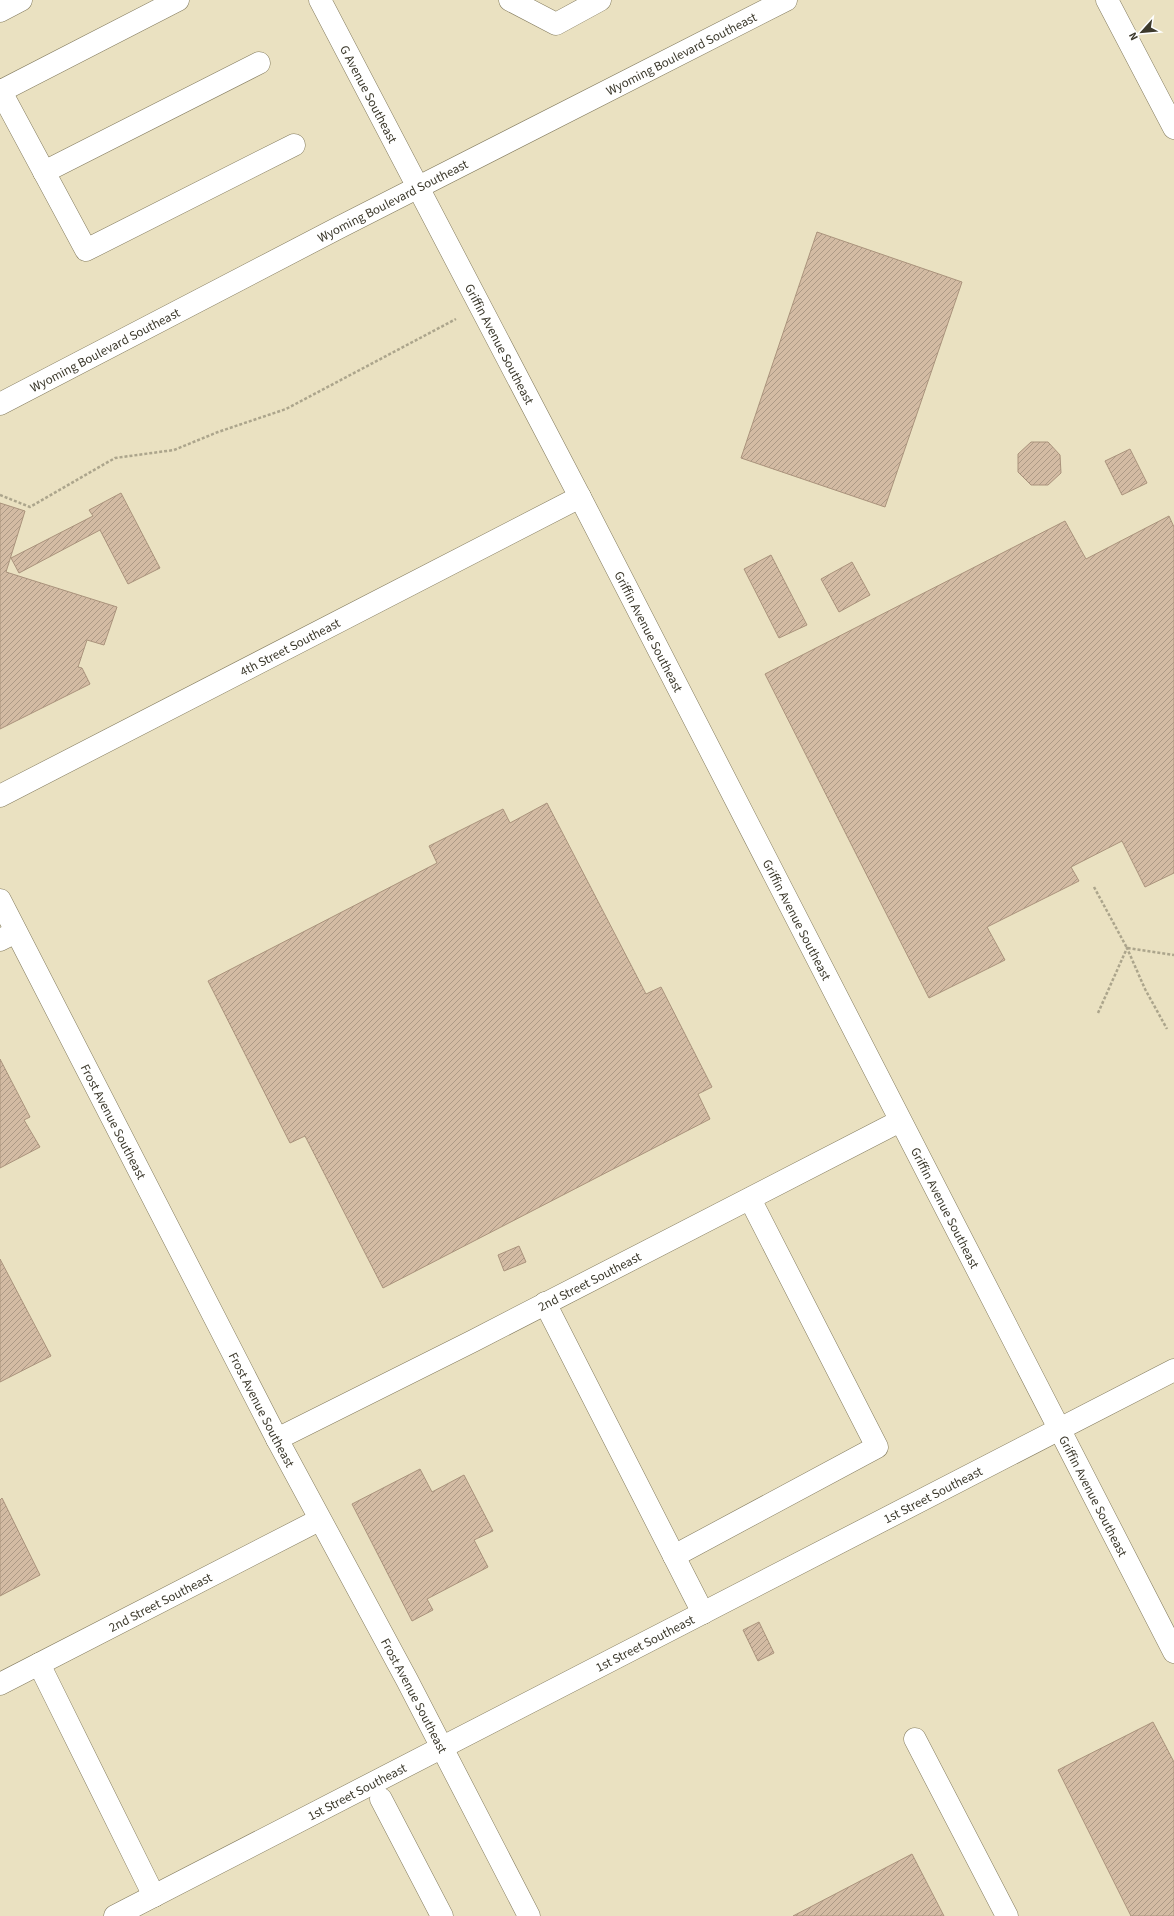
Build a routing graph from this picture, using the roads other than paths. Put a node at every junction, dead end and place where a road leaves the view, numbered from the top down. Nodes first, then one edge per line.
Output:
1 (21, 0) edge
2 (178, 0) edge
3 (320, 0) edge
4 (510, 0) edge
5 (600, 0) edge
6 (786, 0) edge
7 (1107, 0) edge
8 (0, 11) edge
9 (259, 63) dead end
10 (0, 91) edge
11 (6, 116) edge
12 (1174, 128) edge
13 (294, 145) dead end
14 (44, 172) junction
15 (417, 188) junction
16 (0, 404) edge
17 (580, 497) junction
18 (0, 796) edge
19 (0, 900) edge
20 (8, 936) edge
21 (900, 1121) junction
22 (750, 1199) junction
23 (545, 1303) junction
24 (1174, 1370) edge
25 (1059, 1429) junction
26 (277, 1439) junction
27 (319, 1520) junction
28 (674, 1556) junction
29 (703, 1613) junction
30 (1174, 1652) edge
31 (39, 1664) junction
32 (0, 1684) edge
33 (915, 1739) dead end
34 (442, 1748) junction
35 (382, 1799) dead end
36 (154, 1896) junction
37 (115, 1916) edge
38 (442, 1916) edge
39 (529, 1916) edge
40 (1007, 1916) edge

1 - 8 street
2 - 10 street
3 - 15 street, G Avenue Southeast
4 - 5 street
6 - 15 street, Wyoming Boulevard Southeast
7 - 12 street
9 - 14 street
10 - 11 street
11 - 14 street
13 - 14 street
15 - 16 street, Wyoming Boulevard Southeast
15 - 17 street, Griffin Avenue Southeast
17 - 18 street, 4th Street Southeast
17 - 21 street, Griffin Avenue Southeast
19 - 20 street, Frost Avenue Southeast
20 - 26 street, Frost Avenue Southeast
21 - 22 street, 2nd Street Southeast
21 - 25 street, Griffin Avenue Southeast
22 - 23 street, 2nd Street Southeast
22 - 28 street
23 - 26 street, 2nd Street Southeast
23 - 28 street
24 - 25 street, 1st Street Southeast
25 - 29 street, 1st Street Southeast
25 - 30 street, Griffin Avenue Southeast
26 - 27 street, Frost Avenue Southeast
27 - 31 street, 2nd Street Southeast
27 - 34 street, Frost Avenue Southeast
28 - 29 street
29 - 34 street, 1st Street Southeast
31 - 32 street, 2nd Street Southeast
31 - 36 street
33 - 40 street
34 - 36 street, 1st Street Southeast
34 - 39 street, Frost Avenue Southeast
35 - 38 street
36 - 37 street, 1st Street Southeast

